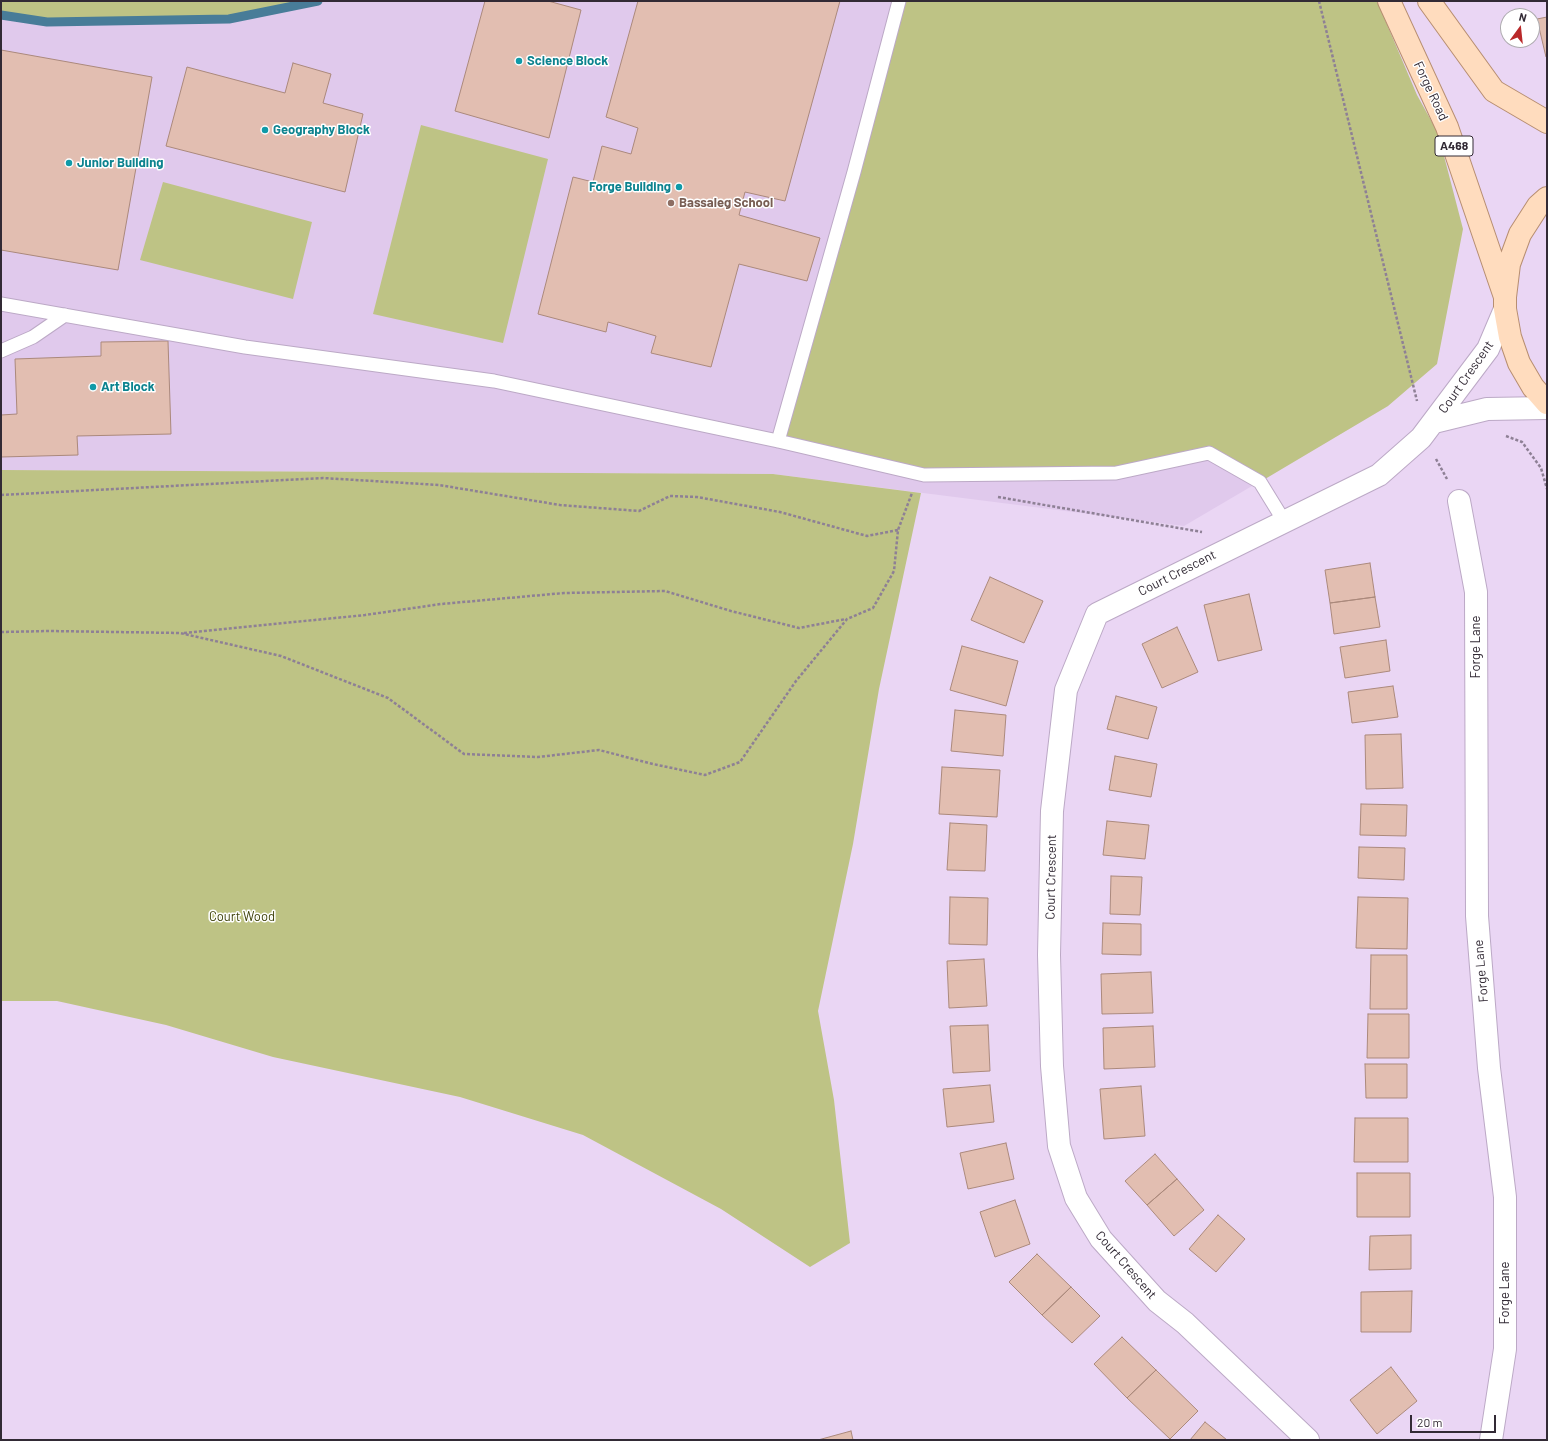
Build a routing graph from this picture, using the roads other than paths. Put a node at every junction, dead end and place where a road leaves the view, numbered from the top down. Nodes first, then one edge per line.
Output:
1 (899, 1) edge
2 (1389, 1) edge
3 (1429, 1) edge
4 (1547, 122) edge
5 (1547, 198) edge
6 (1505, 303) junction
7 (1, 304) edge
8 (65, 315) junction
9 (1, 352) edge
10 (1547, 403) edge
11 (1547, 408) edge
12 (1428, 430) junction
13 (778, 441) junction
14 (1459, 501) road end
15 (1284, 521) junction
16 (1308, 1440) edge
17 (1491, 1440) edge

1 - 13 lane
2 - 6 main road, Forge Road / A468
3 - 4 main road
5 - 6 main road
6 - 10 main road
6 - 12 street, Court Crescent
7 - 8 lane
8 - 9 lane
8 - 13 lane
11 - 12 street, Court Crescent
12 - 15 street, Court Crescent
13 - 15 lane
14 - 17 street, Forge Lane
15 - 16 street, Court Crescent

